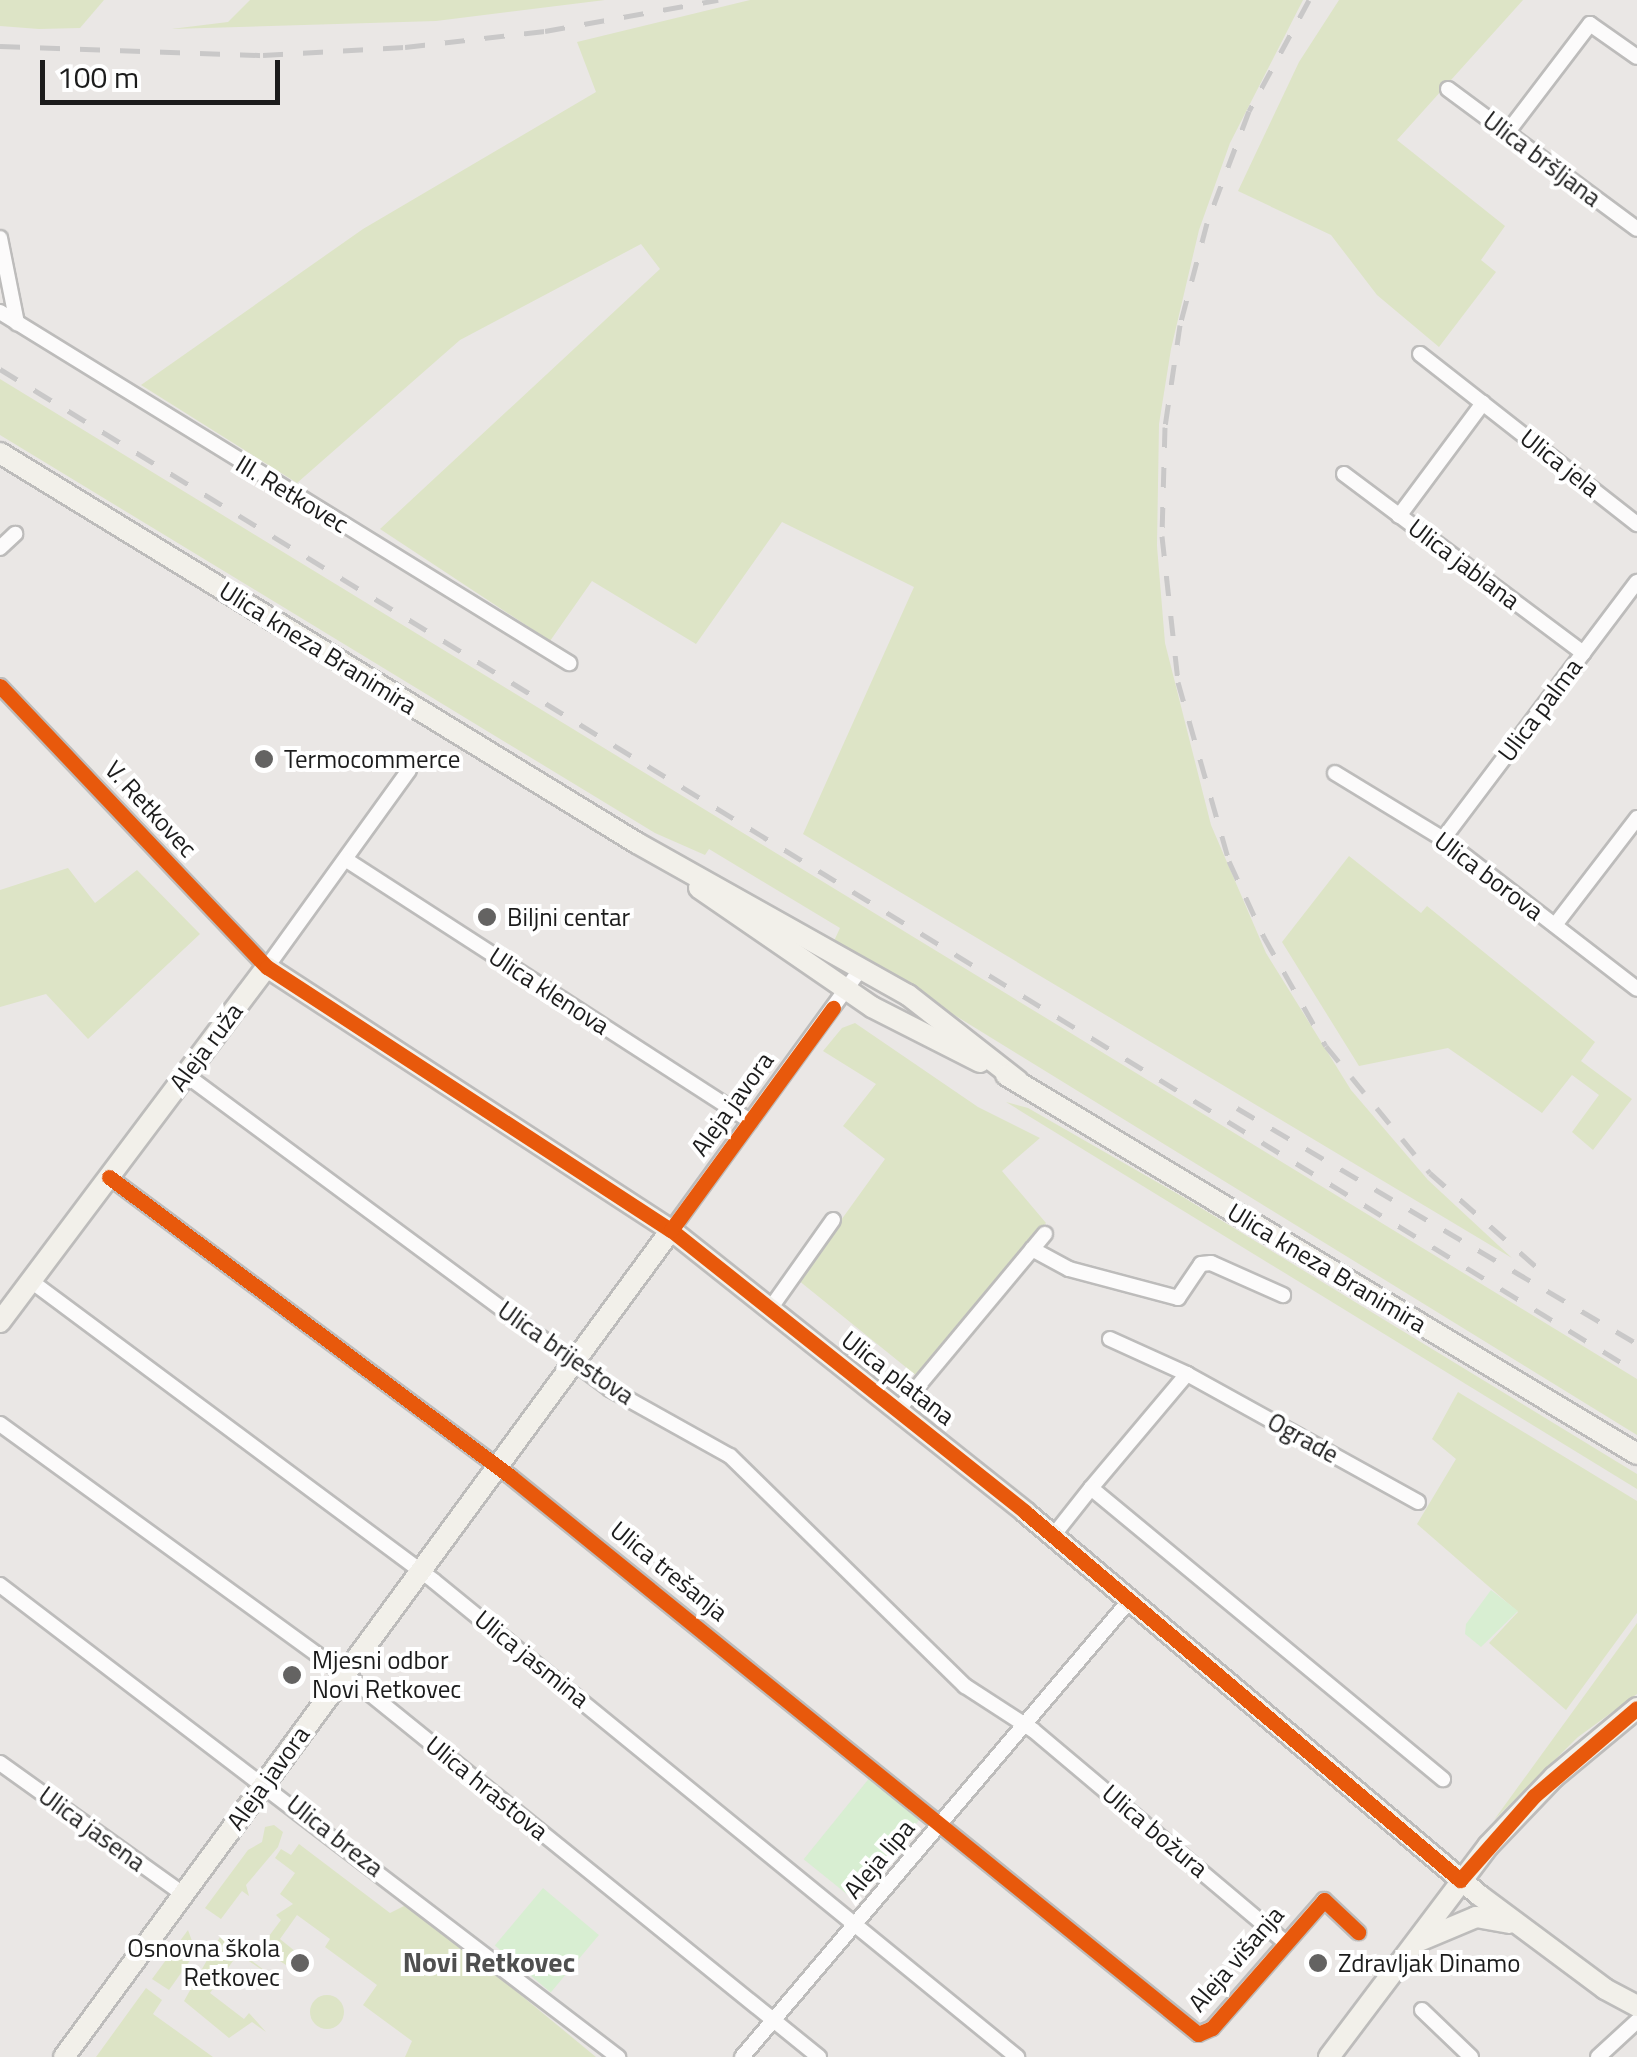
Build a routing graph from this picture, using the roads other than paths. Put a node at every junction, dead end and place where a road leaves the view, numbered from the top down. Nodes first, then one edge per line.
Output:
1 (1637, 58) edge
2 (1448, 89) dead end
3 (1507, 133) junction
4 (1637, 229) edge
5 (0, 238) edge
6 (0, 312) edge
7 (18, 323) junction
8 (1420, 354) dead end
9 (1483, 403) junction
10 (0, 453) edge
11 (1344, 474) dead end
12 (1400, 516) junction
13 (1637, 524) edge
14 (15, 534) dead end
15 (0, 548) edge
16 (1637, 582) edge
17 (1583, 653) junction
18 (569, 663) dead end
19 (0, 686) edge
20 (409, 770) dead end
21 (1334, 773) dead end
22 (1637, 818) edge
23 (1443, 839) junction
24 (636, 843) junction
25 (348, 861) junction
26 (1555, 926) junction
27 (267, 967) junction
28 (862, 967) junction
29 (1637, 989) edge
30 (846, 990) junction
31 (186, 1075) junction
32 (1018, 1081) junction
33 (750, 1121) junction
34 (110, 1177) junction
35 (833, 1220) dead end
36 (671, 1230) junction
37 (1045, 1234) dead end
38 (1032, 1250) junction
39 (31, 1281) junction
40 (1283, 1295) dead end
41 (770, 1308) junction
42 (0, 1322) edge
43 (1110, 1338) dead end
44 (573, 1360) junction
45 (1187, 1374) junction
46 (899, 1410) junction
47 (0, 1424) edge
48 (1637, 1454) edge
49 (496, 1466) junction
50 (1091, 1488) junction
51 (1418, 1502) dead end
52 (1053, 1536) junction
53 (420, 1570) junction
54 (0, 1585) edge
55 (1130, 1600) junction
56 (344, 1675) junction
57 (1637, 1708) edge
58 (1021, 1725) junction
59 (0, 1763) edge
60 (1443, 1779) dead end
61 (266, 1782) junction
62 (942, 1822) junction
63 (1460, 1880) junction
64 (184, 1894) junction
65 (858, 1921) junction
66 (1520, 1928) junction
67 (1358, 1932) dead end
68 (1286, 1942) junction
69 (1412, 1946) junction
70 (1637, 2006) edge
71 (1422, 2010) dead end
72 (775, 2019) junction
73 (1637, 2021) edge
74 (1182, 2024) joint
75 (610, 2055) edge
76 (1604, 2055) edge
77 (64, 2057) edge
78 (742, 2057) edge
79 (819, 2057) edge
80 (1017, 2057) edge
81 (1330, 2057) edge
82 (1471, 2057) edge

1 - 3 street
2 - 3 street, Ulica bršljana
3 - 4 street, Ulica bršljana
5 - 7 street
6 - 7 street, III. Retkovec
7 - 18 street, III. Retkovec
8 - 9 street, Ulica jela
9 - 12 street
9 - 13 street, Ulica jela
10 - 24 street, Ulica kneza Branimira
11 - 12 street, Ulica jablana
12 - 17 street, Ulica jablana
14 - 15 street
16 - 17 street, Ulica palma
17 - 23 street, Ulica palma
19 - 27 street, V. Retkovec
20 - 25 street, Aleja ruža
21 - 23 street, Ulica borova
22 - 26 street
23 - 26 street, Ulica borova
24 - 28 street, Ulica kneza Branimira
24 - 30 street, Ulica kneza Branimira
25 - 27 street, Aleja ruža
25 - 33 street, Ulica klenova
26 - 29 street, Ulica borova
27 - 31 street, Aleja ruža
27 - 36 street, Ulica platana
28 - 30 street, Aleja javora
28 - 32 street, Ulica kneza Branimira
30 - 32 street, Ulica kneza Branimira
30 - 33 street, Aleja javora
31 - 34 street, Aleja ruža
31 - 44 street, Ulica brijestova
32 - 48 street, Ulica kneza Branimira
33 - 36 street, Aleja javora
34 - 39 street, Aleja ruža
34 - 49 street, Ulica trešanja
35 - 41 street
36 - 41 street, Ulica platana
36 - 44 street, Aleja javora
37 - 38 street
38 - 40 street
38 - 46 street
39 - 42 street, Aleja ruža
39 - 53 street, Ulica jasmina
41 - 46 street, Ulica platana
43 - 45 street, Ograde
44 - 49 street, Aleja javora
44 - 58 street, Ulica brijestova
45 - 50 street
45 - 51 street, Ograde
46 - 52 street, Ulica platana
47 - 56 street, Ulica hrastova
49 - 53 street, Aleja javora
49 - 62 street, Ulica trešanja
50 - 52 street
50 - 60 street
52 - 55 street, Ulica platana
53 - 56 street, Aleja javora
53 - 65 street, Ulica jasmina
54 - 61 street, Ulica breza
55 - 58 street, Aleja lipa
55 - 63 street, Ulica platana
56 - 61 street, Aleja javora
56 - 72 street, Ulica hrastova
57 - 63 street
58 - 62 street, Aleja lipa
58 - 68 street, Ulica božura
59 - 64 street, Ulica jasena
61 - 64 street, Aleja javora
61 - 75 street, Ulica breza
62 - 65 street, Aleja lipa
62 - 74 street, Ulica trešanja
63 - 66 street, Ulica platana
63 - 69 street
64 - 77 street, Aleja javora
65 - 72 street, Aleja lipa
65 - 80 street, Ulica jasmina
66 - 69 street
66 - 70 street, Ulica platana
67 - 68 street, Aleja višanja
68 - 74 street, Aleja višanja
69 - 81 street
71 - 82 street
72 - 78 street, Aleja lipa
72 - 79 street, Ulica hrastova
73 - 76 street

